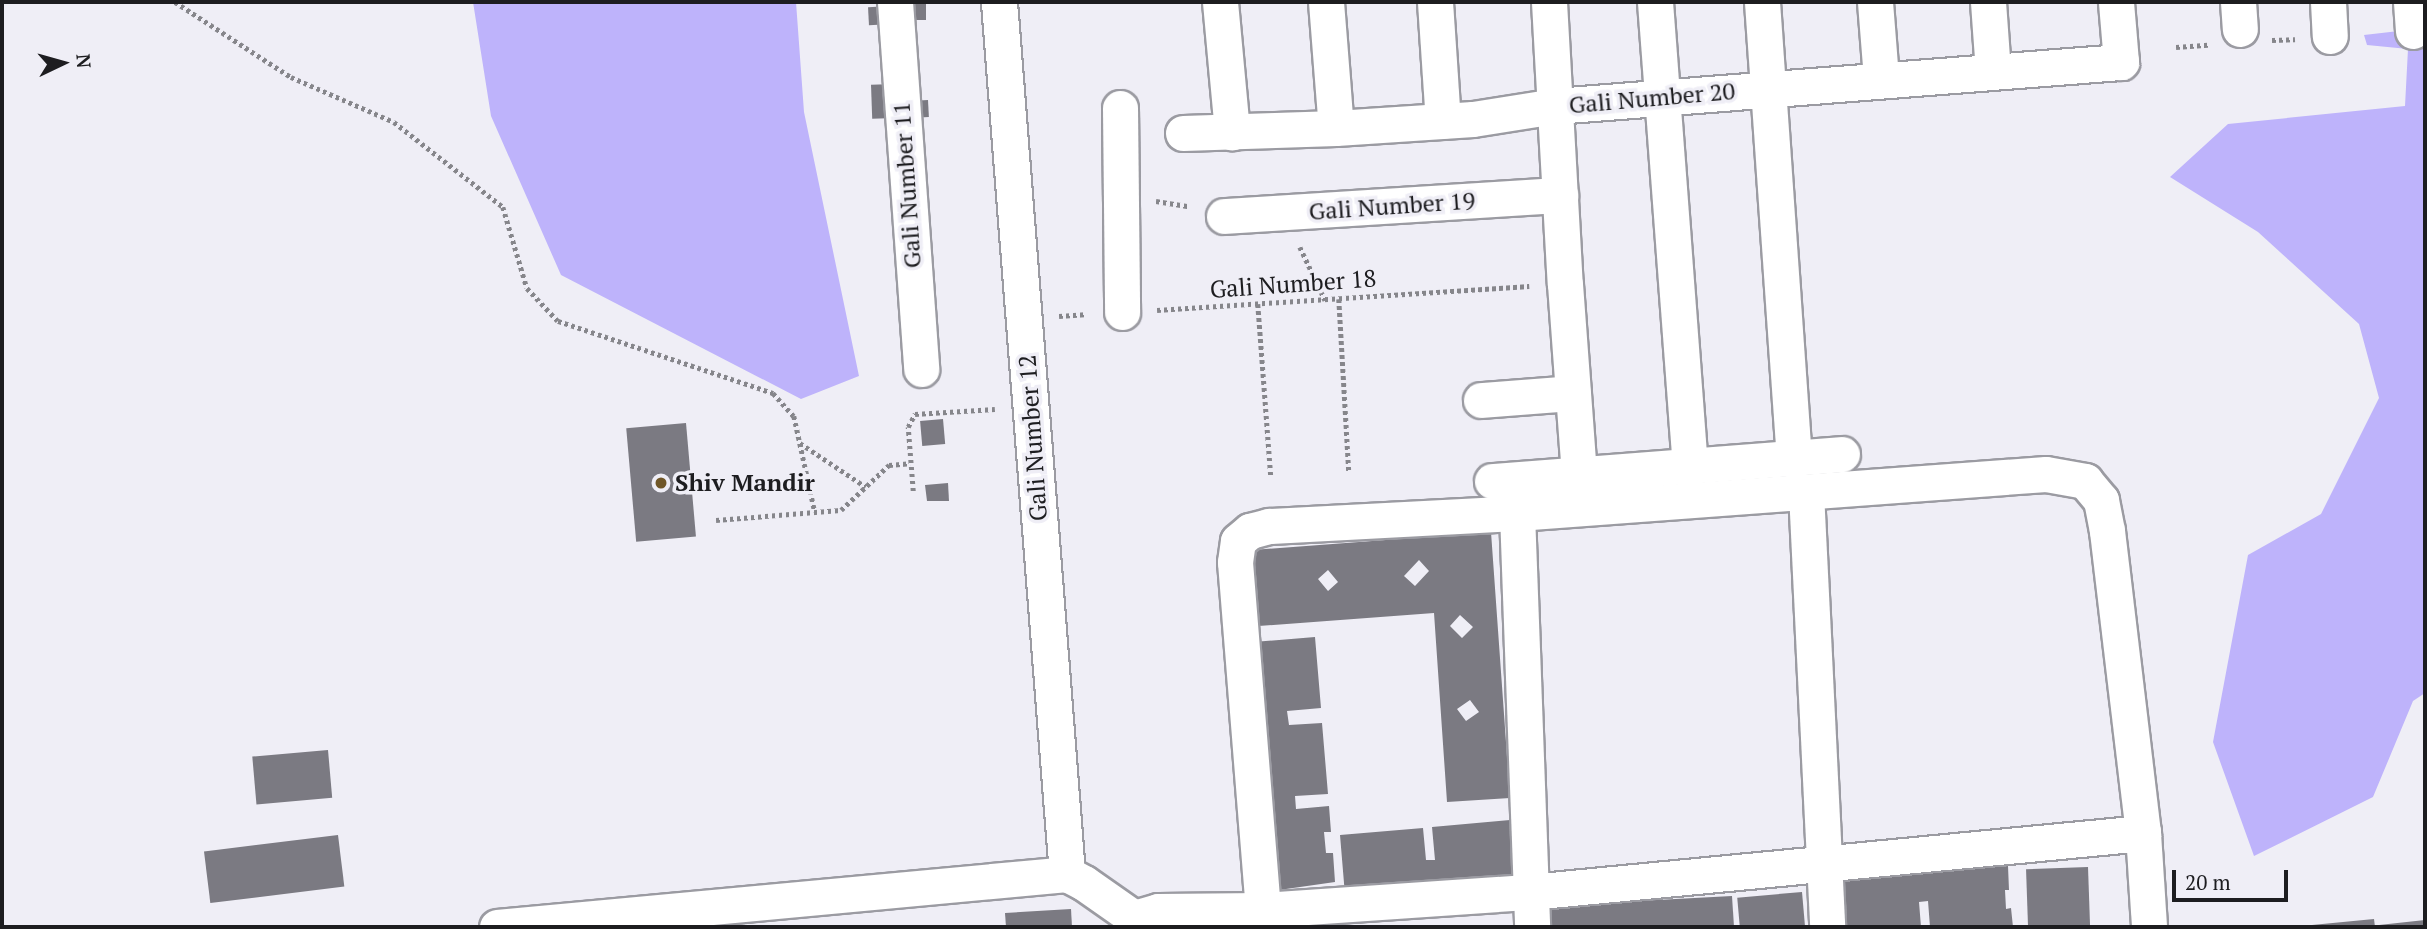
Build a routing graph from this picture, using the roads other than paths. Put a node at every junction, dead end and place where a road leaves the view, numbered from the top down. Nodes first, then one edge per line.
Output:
1 (895, 2) edge
2 (999, 2) edge
3 (1220, 2) edge
4 (1326, 2) edge
5 (1435, 2) edge
6 (1549, 2) edge
7 (1655, 2) edge
8 (1762, 2) edge
9 (1875, 2) edge
10 (1988, 2) edge
11 (2116, 2) edge
12 (2328, 2) edge
13 (2330, 36) dead end
14 (1993, 71) junction
15 (1881, 79) junction
16 (1768, 88) junction
17 (1662, 98) junction
18 (1555, 106) junction
19 (1120, 108) dead end
20 (1443, 121) junction
21 (1336, 128) junction
22 (1232, 132) junction
23 (1183, 133) dead end
24 (1560, 195) junction
25 (1224, 216) road end
26 (1122, 312) road end
27 (921, 369) dead end
28 (1573, 393) junction
29 (1481, 400) dead end
30 (1842, 454) dead end
31 (1794, 459) junction
32 (1690, 466) junction
33 (1579, 475) junction
34 (1492, 481) dead end
35 (1806, 492) junction
36 (1517, 513) junction
37 (2143, 833) junction
38 (1823, 865) junction
39 (1067, 874) junction
40 (1530, 892) junction
41 (1263, 910) junction
42 (730, 917) edge
43 (1133, 922) edge
44 (497, 927) edge
45 (1532, 927) edge
46 (1827, 927) edge
47 (2149, 927) edge

1 - 27 street, Gali Number 11
2 - 39 street, Gali Number 12
3 - 22 street
4 - 21 street
5 - 20 street
6 - 18 street
7 - 17 street
8 - 16 street
9 - 15 street
10 - 14 street
11 - 14 street, Gali Number 20
12 - 13 street
14 - 15 street, Gali Number 20
15 - 16 street, Gali Number 20
16 - 17 street, Gali Number 20
16 - 31 street
17 - 18 street, Gali Number 20
17 - 32 street
18 - 20 street, Gali Number 20
18 - 24 street
19 - 26 street
20 - 21 street, Gali Number 20
21 - 22 street, Gali Number 20
22 - 23 street, Gali Number 20
24 - 25 street, Gali Number 19
24 - 28 street
28 - 29 street
28 - 33 street
30 - 31 street
31 - 32 street
32 - 33 street
33 - 34 street
35 - 36 street
35 - 37 street
35 - 38 street
36 - 40 street
36 - 41 street
37 - 38 street
37 - 47 street
38 - 40 street
38 - 46 street
39 - 42 street
39 - 43 street
40 - 41 street
40 - 45 street
41 - 43 street
42 - 44 street

